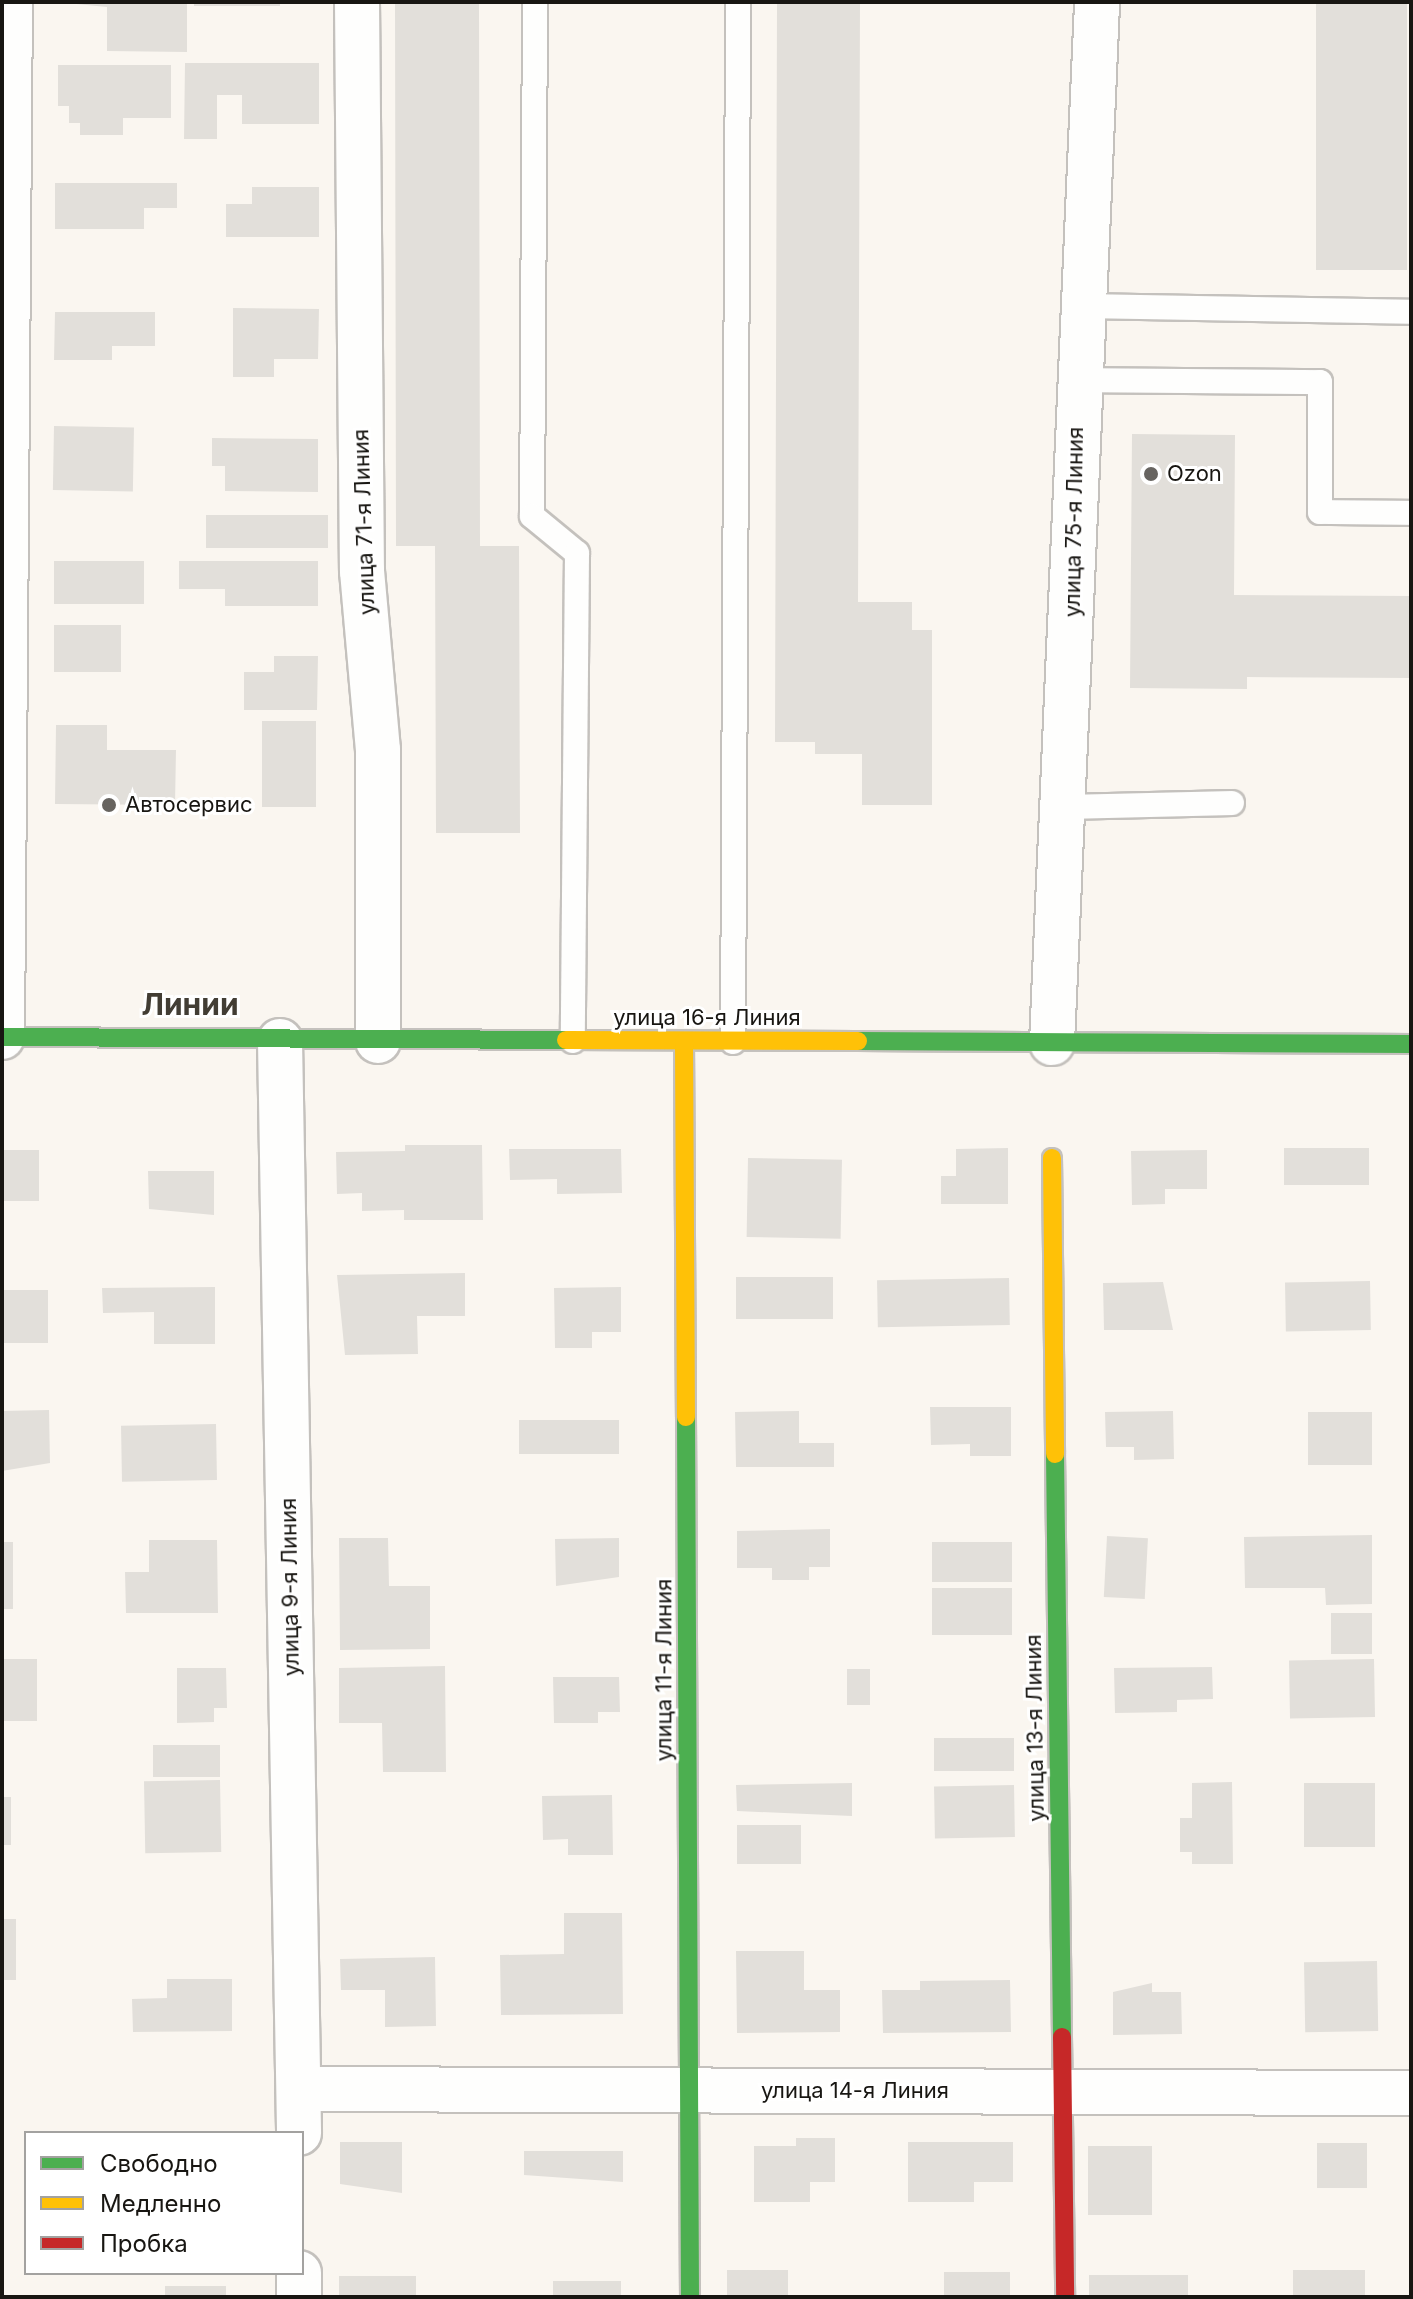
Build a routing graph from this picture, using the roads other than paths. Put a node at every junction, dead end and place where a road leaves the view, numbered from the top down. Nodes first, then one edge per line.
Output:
1 (10, 2) edge
2 (357, 2) edge
3 (535, 2) edge
4 (738, 2) edge
5 (1097, 2) edge
6 (1081, 306) junction
7 (1411, 312) edge
8 (1078, 380) junction
9 (1411, 513) edge
10 (1232, 803) dead end
11 (1067, 807) junction
12 (2, 1037) edge
13 (280, 1041) junction
14 (378, 1041) junction
15 (573, 1041) junction
16 (684, 1042) junction
17 (733, 1042) junction
18 (1052, 1043) junction
19 (1411, 1044) edge
20 (1052, 1158) dead end
21 (299, 2089) junction
22 (690, 2090) junction
23 (1063, 2092) junction
24 (1411, 2093) edge
25 (299, 2131) edge
26 (299, 2275) edge
27 (299, 2297) edge
28 (690, 2297) edge
29 (1065, 2297) edge

1 - 12 street
2 - 14 street, улица 71-я Линия
3 - 15 lane
4 - 17 lane
5 - 6 street, улица 75-я Линия
6 - 7 lane
6 - 8 street, улица 75-я Линия
8 - 9 lane
8 - 11 street, улица 75-я Линия
10 - 11 lane
11 - 18 street, улица 75-я Линия
12 - 13 street, улица 16-я Линия
13 - 14 street, улица 16-я Линия
13 - 21 street, улица 9-я Линия
14 - 15 street, улица 16-я Линия
15 - 16 street, улица 16-я Линия
16 - 17 street, улица 16-я Линия
16 - 22 street, улица 11-я Линия
17 - 18 street, улица 16-я Линия
18 - 19 street, улица 16-я Линия
20 - 23 street, улица 13-я Линия
21 - 22 street, улица 14-я Линия
21 - 25 street, улица 9-я Линия
22 - 23 street, улица 14-я Линия
22 - 28 street, улица 11-я Линия
23 - 24 street, улица 14-я Линия
23 - 29 street, улица 13-я Линия
26 - 27 street

